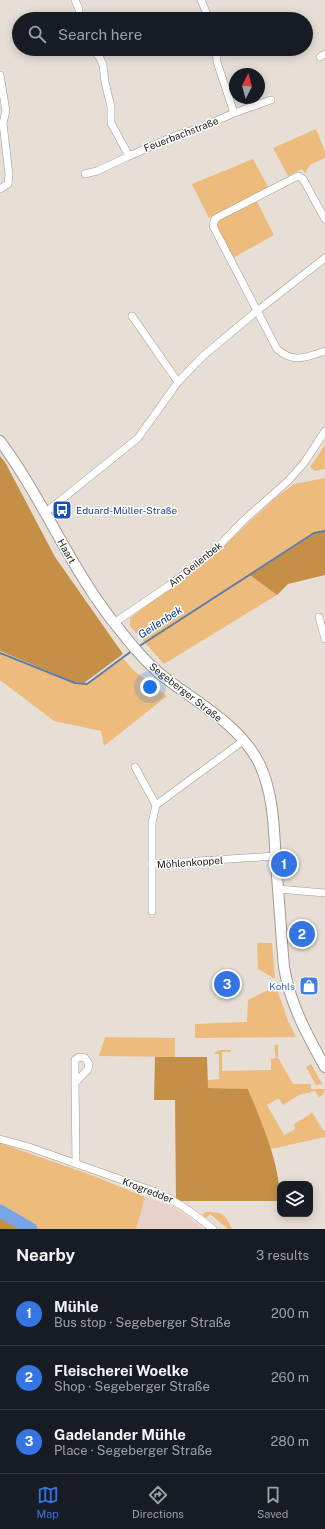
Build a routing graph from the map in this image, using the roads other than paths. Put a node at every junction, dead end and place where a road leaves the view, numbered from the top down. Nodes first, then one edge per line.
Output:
1 (75, 0) edge
2 (201, 0) edge
3 (79, 12) edge
4 (206, 12) edge
5 (98, 56) edge
6 (217, 56) edge
7 (0, 75) edge
8 (272, 100) dead end
9 (234, 114) junction
10 (129, 156) junction
11 (85, 174) dead end
12 (0, 189) edge
13 (325, 220) edge
14 (325, 258) edge
15 (257, 311) junction
16 (132, 316) dead end
17 (325, 351) edge
18 (178, 382) junction
19 (325, 431) edge
20 (0, 441) edge
21 (46, 512) junction
22 (319, 617) dead end
23 (114, 623) junction
24 (325, 639) edge
25 (138, 651) joint
26 (243, 741) junction
27 (135, 767) dead end
28 (156, 805) junction
29 (276, 856) junction
30 (152, 864) junction
31 (278, 889) junction
32 (325, 893) edge
33 (152, 911) dead end
34 (325, 1067) edge
35 (75, 1082) dead end
36 (0, 1139) edge
37 (76, 1164) junction
38 (214, 1229) edge

1 - 3 street
2 - 4 street
5 - 10 street
6 - 9 street
7 - 12 street
8 - 9 street, Feuerbachstraße
9 - 10 street, Feuerbachstraße
10 - 11 street, Feuerbachstraße
13 - 15 street
14 - 15 street
15 - 17 street
15 - 18 street
16 - 18 street
18 - 21 street
19 - 23 street, Am Geilenbek
20 - 21 main road, Haart
21 - 23 main road, Haart
22 - 24 street
23 - 25 main road, Haart
25 - 26 main road, Segeberger Straße
26 - 28 street
26 - 29 main road, Segeberger Straße
27 - 28 street
28 - 30 street, Möhlenkoppel
29 - 30 street, Möhlenkoppel
29 - 31 main road, Segeberger Straße
30 - 33 street
31 - 32 street
31 - 34 main road, Segeberger Straße
35 - 37 street
36 - 37 street, Krogredder
37 - 38 street, Krogredder

